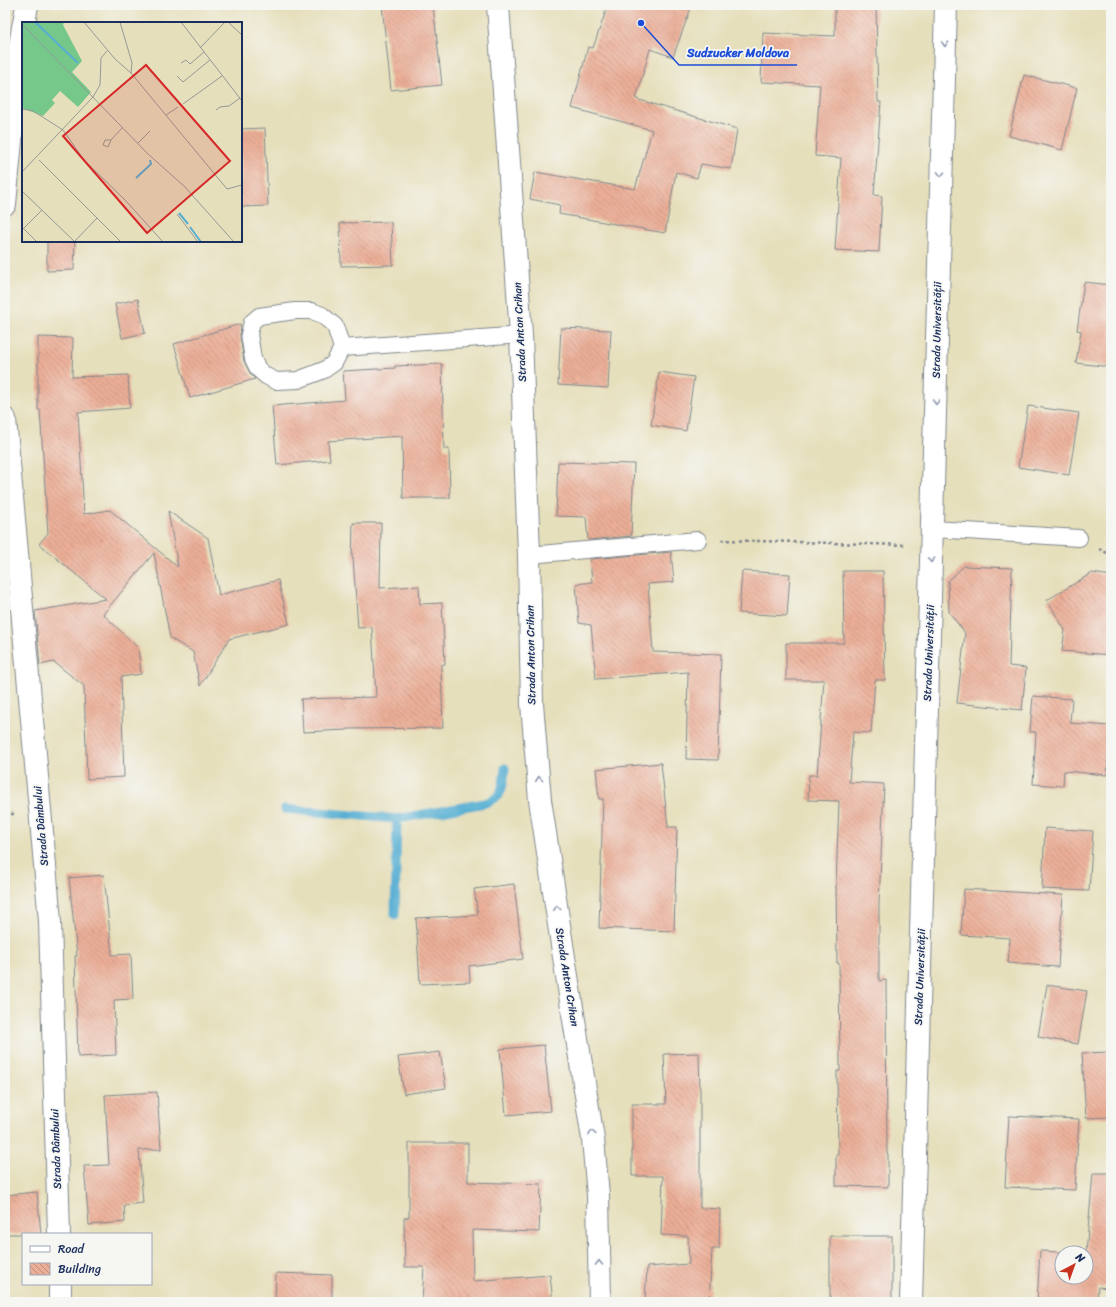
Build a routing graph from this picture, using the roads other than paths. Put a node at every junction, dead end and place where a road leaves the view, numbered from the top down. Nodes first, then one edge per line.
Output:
1 (27, 5) edge
2 (498, 5) edge
3 (946, 5) edge
4 (24, 22) edge
5 (22, 33) edge
6 (5, 204) edge
7 (521, 335) junction
8 (342, 348) junction
9 (5, 419) edge
10 (932, 537) junction
11 (1079, 538) dead end
12 (698, 540) road end
13 (529, 555) junction
14 (59, 1233) edge
15 (60, 1285) edge
16 (60, 1302) edge
17 (600, 1302) edge
18 (911, 1302) edge

1 - 4 street
2 - 7 street, Strada Anton Crihan
3 -> 10 street, Strada Universității
5 - 6 street
7 - 8 lane
7 - 13 street, Strada Anton Crihan
8 - 8 lane
9 - 14 street, Strada Dâmbului
10 - 11 lane
10 -> 18 street, Strada Universității
12 - 13 lane
17 -> 13 street, Strada Anton Crihan
15 - 16 street

